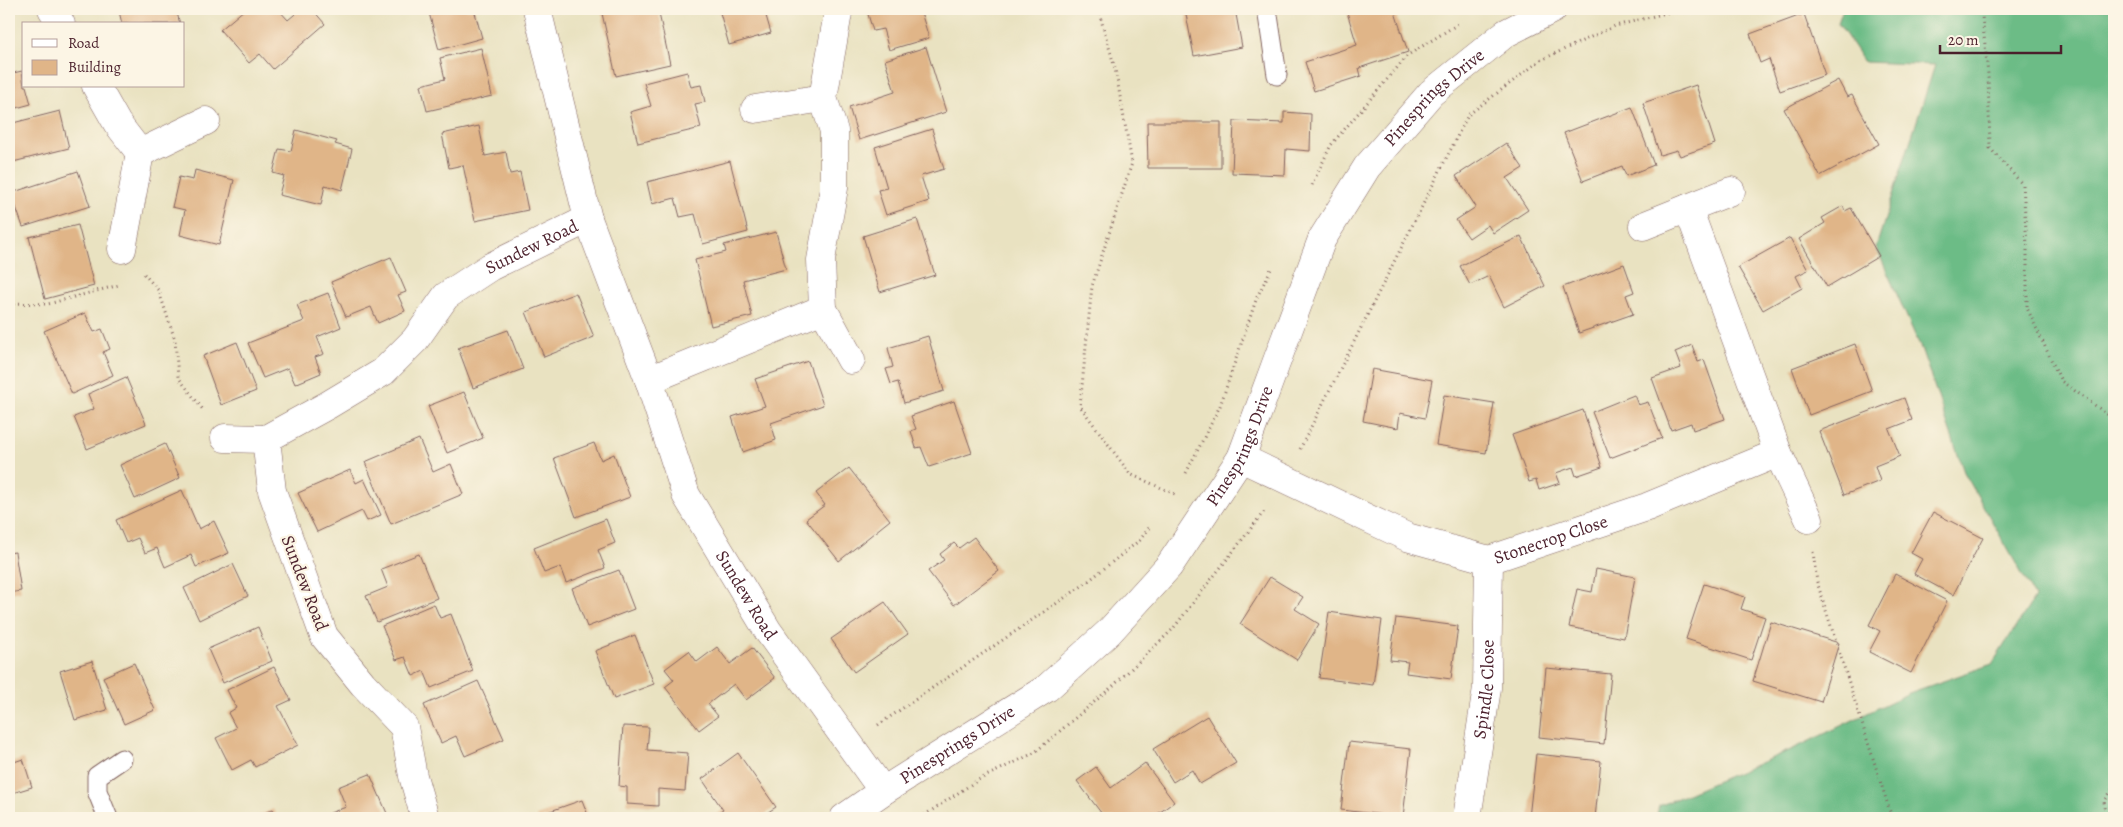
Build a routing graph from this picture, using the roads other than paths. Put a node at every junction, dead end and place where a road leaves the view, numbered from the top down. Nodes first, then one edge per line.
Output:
1 (52, 9) edge
2 (537, 9) edge
3 (1267, 9) edge
4 (1553, 9) edge
5 (839, 11) edge
6 (60, 22) edge
7 (1277, 75) dead end
8 (97, 88) edge
9 (823, 98) junction
10 (755, 110) dead end
11 (206, 121) dead end
12 (140, 152) junction
13 (1731, 191) dead end
14 (1688, 208) junction
15 (588, 219) junction
16 (1643, 226) dead end
17 (122, 249) road end
18 (823, 309) junction
19 (852, 360) dead end
20 (649, 380) junction
21 (225, 438) road end
22 (266, 439) junction
23 (1778, 453) junction
24 (1242, 458) junction
25 (1809, 520) road end
26 (1489, 560) junction
27 (122, 759) dead end
28 (883, 791) junction
29 (108, 818) edge
30 (425, 818) edge
31 (844, 818) edge
32 (1467, 818) edge

1 - 6 street
2 - 15 street, Sundew Road
3 - 7 lane
4 - 24 street, Pinesprings Drive
5 - 9 street
8 - 12 street
9 - 10 street
9 - 18 street
11 - 12 street
12 - 17 street
13 - 14 street
14 - 16 street
14 - 23 street
15 - 20 street, Sundew Road
15 - 22 street, Sundew Road
18 - 19 street
18 - 20 street
20 - 28 street, Sundew Road
21 - 22 street, Sundew Road
22 - 30 street, Sundew Road
23 - 25 street
23 - 26 street, Stonecrop Close
24 - 26 street, Stonecrop Close
24 - 28 street, Pinesprings Drive
26 - 32 street, Spindle Close
27 - 29 lane
28 - 31 street, Pinesprings Drive

